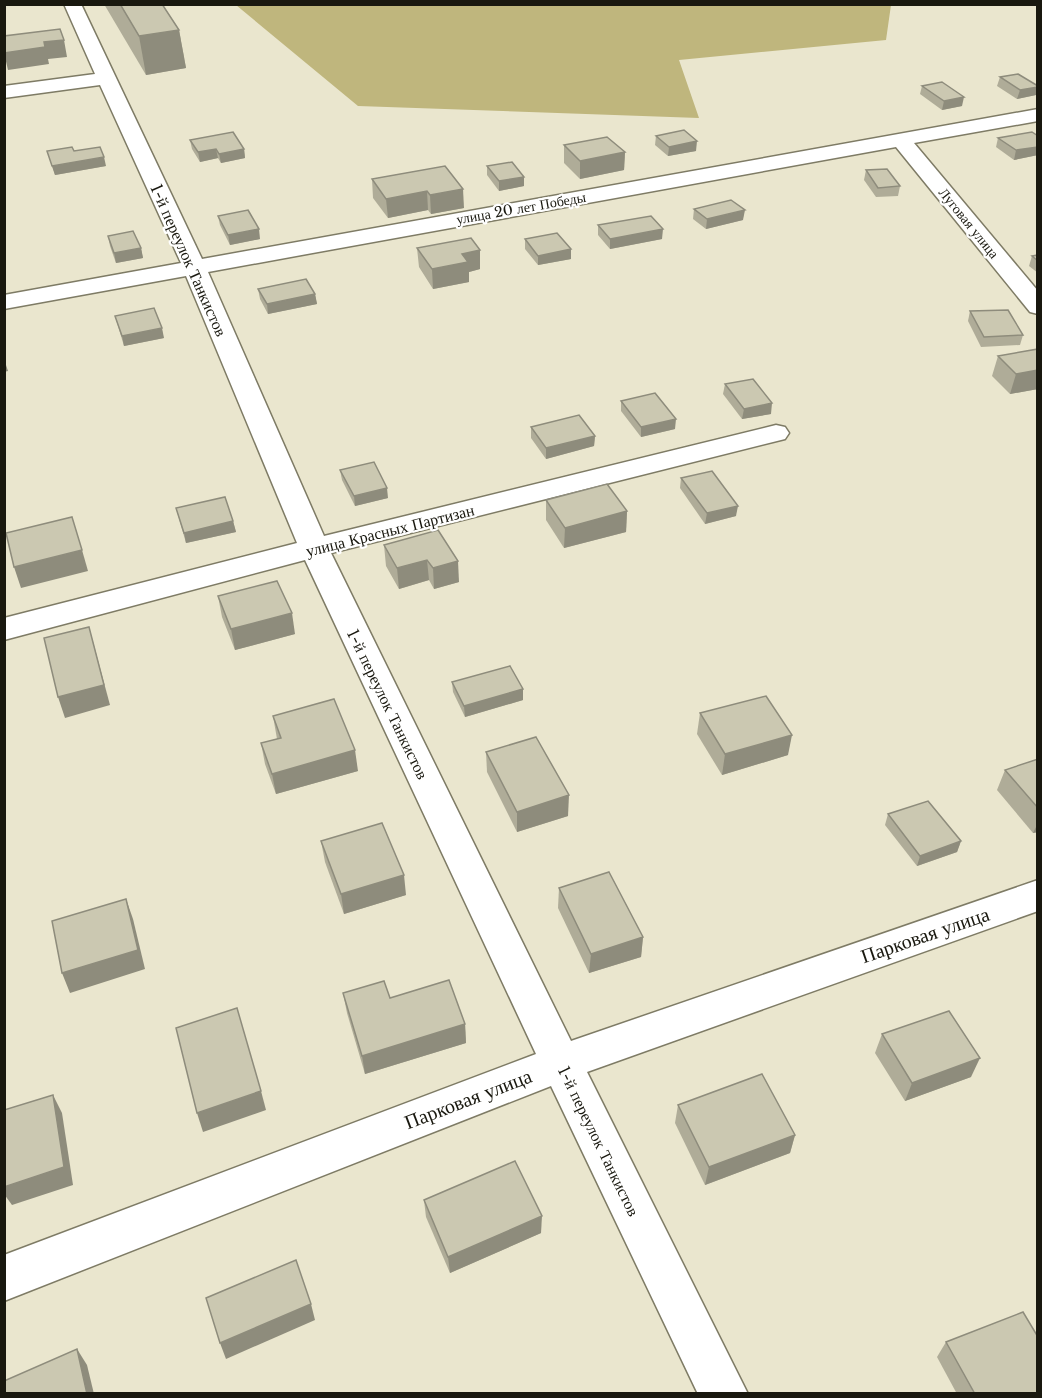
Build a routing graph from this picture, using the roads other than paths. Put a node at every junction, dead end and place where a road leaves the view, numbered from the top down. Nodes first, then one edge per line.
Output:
1 (72, 4) edge
2 (107, 78) junction
3 (4, 92) edge
4 (1038, 115) edge
5 (900, 139) junction
6 (194, 267) junction
7 (4, 302) edge
8 (1038, 307) edge
9 (776, 433) dead end
10 (314, 548) junction
11 (4, 629) edge
12 (1038, 895) edge
13 (561, 1063) junction
14 (4, 1278) edge
15 (724, 1394) edge

1 - 2 street, 1-й переулок Танкистов
2 - 3 street
2 - 6 street, 1-й переулок Танкистов
4 - 5 street, улица 20 лет Победы
5 - 6 street, улица 20 лет Победы
5 - 8 street, Луговая улица
6 - 7 street, улица 20 лет Победы
6 - 10 street, 1-й переулок Танкистов
9 - 10 street, улица Красных Партизан
10 - 11 street, улица Красных Партизан
10 - 13 street, 1-й переулок Танкистов
12 - 13 street, Парковая улица
13 - 14 street, Парковая улица
13 - 15 street, 1-й переулок Танкистов

